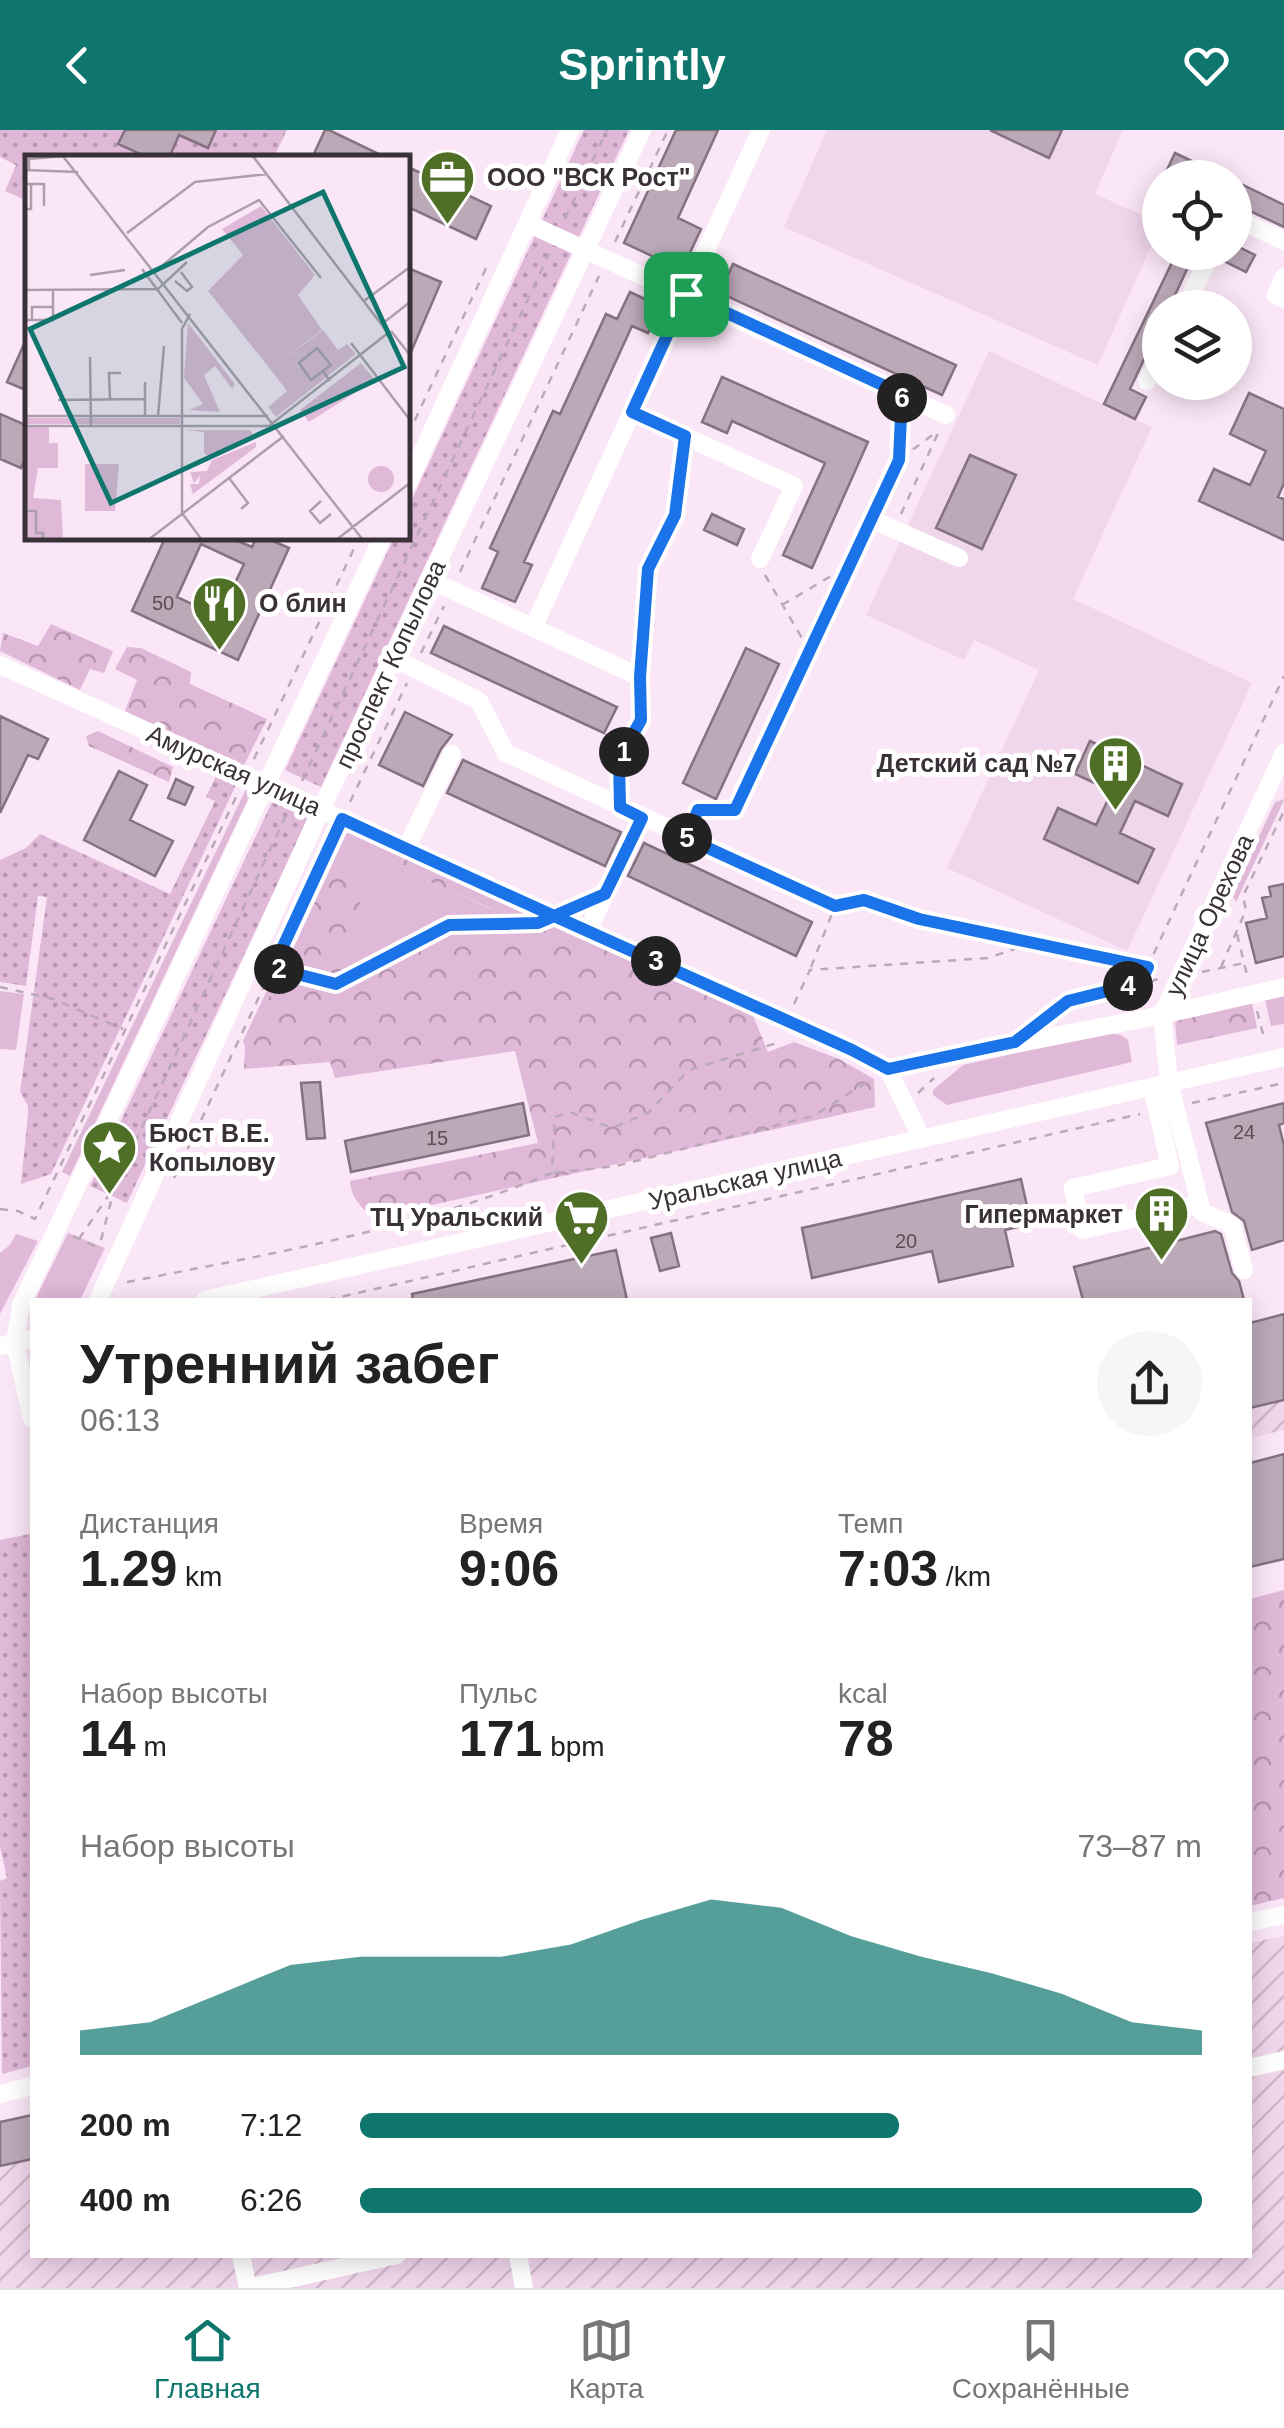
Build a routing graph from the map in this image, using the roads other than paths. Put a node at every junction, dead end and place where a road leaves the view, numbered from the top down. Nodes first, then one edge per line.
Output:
1 (570, 130) edge
2 (642, 130) edge
3 (761, 130) edge
4 (527, 223) junction
5 (1252, 226) edge
6 (1284, 241) edge
7 (586, 248) junction
8 (1284, 276) edge
9 (686, 294) junction
10 (1284, 299) edge
11 (632, 412) junction
12 (946, 415) dead end
13 (410, 479) edge
14 (871, 519) road end
15 (381, 540) edge
16 (959, 558) dead end
17 (760, 559) road end
18 (430, 580) junction
19 (534, 628) junction
20 (394, 658) junction
21 (0, 664) edge
22 (640, 677) road end
23 (1284, 753) edge
24 (452, 754) dead end
25 (267, 785) junction
26 (1276, 789) edge
27 (321, 810) junction
28 (642, 818) junction
29 (406, 849) junction
30 (806, 892) road end
31 (588, 930) junction
32 (1284, 986) edge
33 (1162, 1015) junction
34 (1283, 1062) edge
35 (888, 1069) junction
36 (1160, 1085) junction
37 (1166, 1108) junction
38 (922, 1139) junction
39 (1200, 1204) junction
40 (1244, 1270) dead end
41 (99, 1298) edge
42 (214, 1298) edge
43 (16, 1343) edge
44 (30, 1410) edge
45 (1284, 1915) edge
46 (1252, 1922) edge
47 (1284, 2060) edge
48 (1252, 2068) edge
49 (30, 2086) edge
50 (0, 2094) edge
51 (242, 2258) edge
52 (387, 2258) edge
53 (519, 2258) edge
54 (322, 2280) edge
55 (248, 2288) edge
56 (524, 2288) edge

1 - 4 street
2 - 7 street, проспект Копылова
3 - 9 street
4 - 7 street
4 - 13 street
5 - 6 street
7 - 9 street
7 - 18 street, проспект Копылова
8 - 10 street
9 - 11 street
9 - 12 street
11 - 17 street
11 - 19 street
14 - 16 street
15 - 25 street
18 - 19 street
18 - 20 street, проспект Копылова
19 - 22 street
20 - 27 street, проспект Копылова
20 - 28 street
21 - 25 street, Амурская улица
23 - 26 street, улица Орехова
24 - 29 street
25 - 27 street, Амурская улица
25 - 43 street
26 - 33 street, улица Орехова
27 - 29 street, Амурская улица
27 - 41 street, проспект Копылова
28 - 30 street
28 - 31 street
29 - 31 street, Амурская улица
31 - 35 street, Амурская улица
32 - 33 street
33 - 35 street
33 - 36 street, улица Орехова
34 - 36 street, Уральская улица
35 - 38 street
36 - 37 street, улица Орехова
36 - 38 street, Уральская улица
37 - 39 street
37 - 39 street
38 - 42 street, Уральская улица
39 - 40 street
43 - 44 street
45 - 46 street
47 - 48 street
49 - 50 street
51 - 55 street
52 - 54 street
53 - 56 street
54 - 55 street

